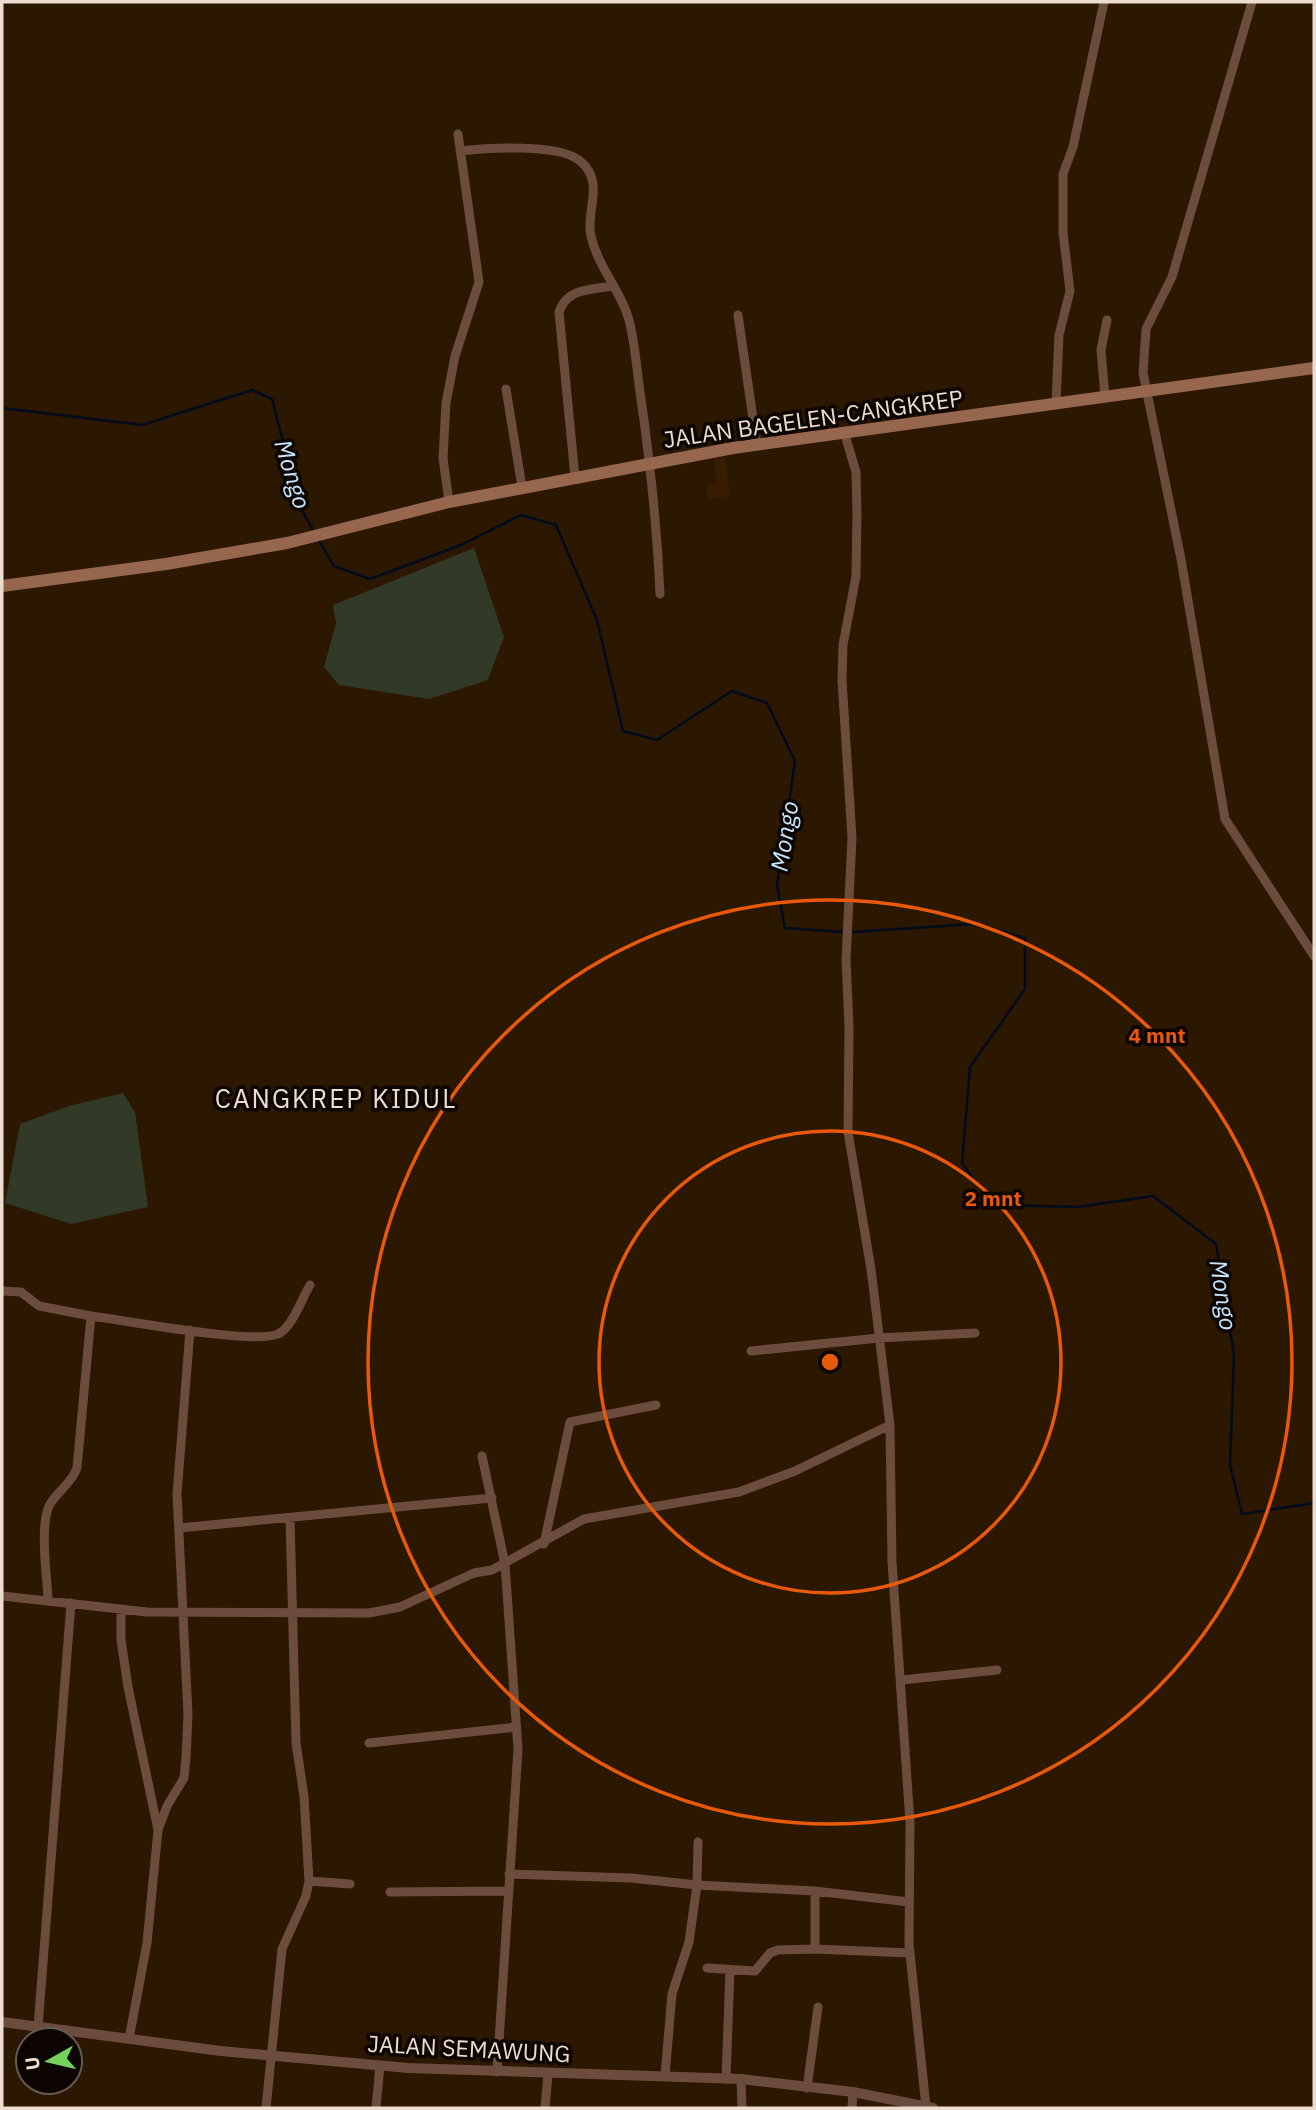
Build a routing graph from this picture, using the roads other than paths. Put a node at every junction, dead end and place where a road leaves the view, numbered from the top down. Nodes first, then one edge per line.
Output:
1 (1104, 2) edge
2 (1252, 2) edge
3 (457, 134) dead end
4 (460, 151) junction
5 (612, 286) junction
6 (738, 315) dead end
7 (1107, 320) dead end
8 (1314, 368) edge
9 (506, 388) dead end
10 (1147, 391) junction
11 (1105, 397) junction
12 (1056, 403) junction
13 (845, 435) junction
14 (757, 446) junction
15 (651, 463) junction
16 (575, 477) junction
17 (522, 487) junction
18 (449, 502) junction
19 (2, 586) edge
20 (660, 594) dead end
21 (1314, 956) edge
22 (310, 1284) dead end
23 (2, 1291) edge
24 (91, 1316) junction
25 (190, 1330) junction
26 (975, 1333) dead end
27 (879, 1338) junction
28 (751, 1351) dead end
29 (656, 1405) dead end
30 (890, 1425) junction
31 (482, 1456) dead end
32 (492, 1498) junction
33 (290, 1518) junction
34 (179, 1528) junction
35 (544, 1544) junction
36 (505, 1564) junction
37 (2, 1596) edge
38 (48, 1599) junction
39 (71, 1603) junction
40 (121, 1609) junction
41 (182, 1612) junction
42 (292, 1613) junction
43 (997, 1670) dead end
44 (902, 1680) junction
45 (516, 1727) junction
46 (369, 1743) dead end
47 (158, 1830) junction
48 (698, 1842) dead end
49 (509, 1874) junction
50 (309, 1881) junction
51 (350, 1884) dead end
52 (697, 1885) junction
53 (509, 1891) junction
54 (815, 1891) junction
55 (390, 1892) dead end
56 (909, 1902) junction
57 (816, 1950) junction
58 (910, 1953) junction
59 (707, 1968) dead end
60 (730, 1970) junction
61 (818, 2007) dead end
62 (2, 2022) edge
63 (31, 2026) edge
64 (38, 2026) edge
65 (84, 2033) edge
66 (129, 2039) junction
67 (270, 2055) junction
68 (380, 2065) junction
69 (497, 2072) junction
70 (548, 2074) junction
71 (665, 2076) junction
72 (741, 2079) junction
73 (726, 2080) junction
74 (807, 2088) junction
75 (853, 2092) junction
76 (266, 2108) edge
77 (376, 2108) edge
78 (545, 2108) edge
79 (742, 2108) edge
80 (852, 2108) edge
81 (930, 2108) edge

1 - 12 street
2 - 10 street
3 - 4 street
4 - 5 street
4 - 18 street
5 - 15 street
5 - 16 street
6 - 14 street
7 - 11 street
8 - 10 main road, JALAN BAGELEN-CANGKREP
9 - 17 street
10 - 11 main road, JALAN BAGELEN-CANGKREP
10 - 21 street
11 - 12 main road, JALAN BAGELEN-CANGKREP
12 - 13 main road, JALAN BAGELEN-CANGKREP
13 - 14 main road, JALAN BAGELEN-CANGKREP
13 - 27 street
14 - 15 main road, JALAN BAGELEN-CANGKREP
15 - 16 main road, JALAN BAGELEN-CANGKREP
15 - 20 street
16 - 17 main road, JALAN BAGELEN-CANGKREP
17 - 18 main road, JALAN BAGELEN-CANGKREP
18 - 19 main road, JALAN BAGELEN-CANGKREP
22 - 25 street
23 - 24 street
24 - 25 street
24 - 38 street
25 - 34 street
26 - 27 street
27 - 28 street
27 - 30 street
29 - 35 street
30 - 35 street
30 - 44 street
31 - 32 street
32 - 33 street
32 - 36 street
33 - 34 street
33 - 42 street
34 - 41 street
35 - 36 street
36 - 42 street
36 - 45 street
37 - 38 street
38 - 39 street
39 - 40 street
39 - 64 street
40 - 41 street
40 - 47 street
41 - 42 street
41 - 47 street
42 - 50 street
43 - 44 street
44 - 56 street
45 - 46 street
45 - 49 street
47 - 66 street
48 - 52 street
49 - 52 street
49 - 53 street
50 - 51 street
50 - 67 street
52 - 54 street
52 - 71 street
53 - 55 street
53 - 69 street
54 - 56 street
54 - 57 street
56 - 58 street
57 - 58 street
57 - 60 street
58 - 81 street
59 - 60 street
60 - 73 street
61 - 74 street
62 - 63 street, JALAN SEMAWUNG
65 - 66 street, JALAN SEMAWUNG
66 - 67 street, JALAN SEMAWUNG
67 - 68 street, JALAN SEMAWUNG
67 - 76 street
68 - 69 street, JALAN SEMAWUNG
68 - 77 street
69 - 70 street, JALAN SEMAWUNG
70 - 71 street, JALAN SEMAWUNG
70 - 78 street
71 - 73 street, JALAN SEMAWUNG
72 - 73 street, JALAN SEMAWUNG
72 - 74 street, JALAN SEMAWUNG
72 - 79 street
74 - 75 street, JALAN SEMAWUNG
75 - 80 street
75 - 81 street, JALAN SEMAWUNG

